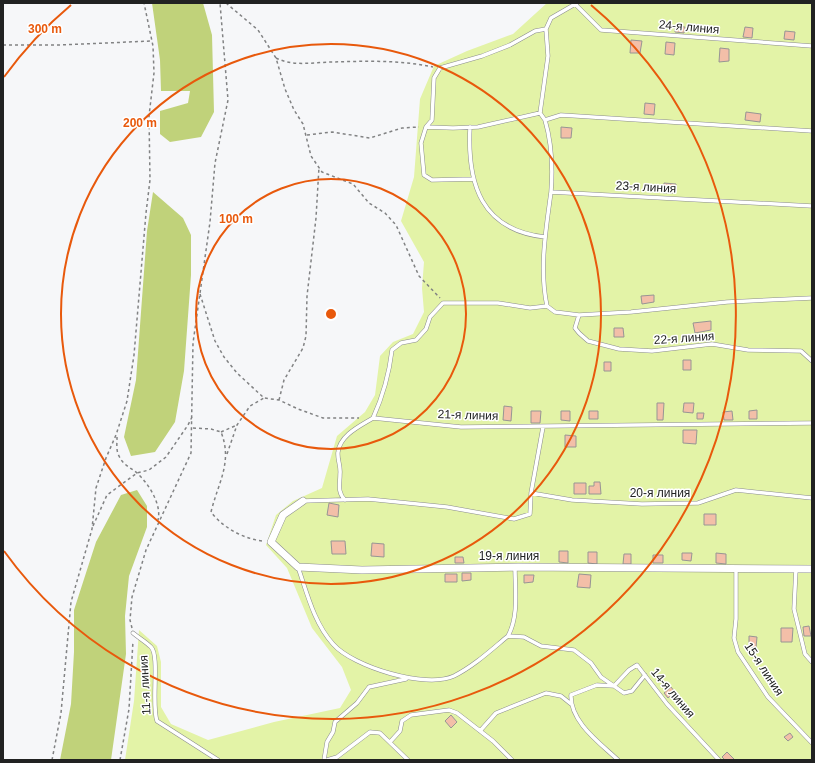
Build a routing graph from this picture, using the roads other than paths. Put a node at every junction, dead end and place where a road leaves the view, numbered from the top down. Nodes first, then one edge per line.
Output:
1 (576, 4) edge
2 (546, 30) junction
3 (812, 46) edge
4 (540, 113) junction
5 (545, 120) junction
6 (426, 127) junction
7 (470, 127) junction
8 (812, 131) edge
9 (473, 179) junction
10 (551, 192) junction
11 (812, 206) edge
12 (546, 237) junction
13 (812, 298) edge
14 (547, 306) junction
15 (579, 315) junction
16 (812, 361) edge
17 (373, 418) junction
18 (812, 423) edge
19 (543, 427) junction
20 (531, 493) junction
21 (812, 498) edge
22 (303, 500) joint
23 (345, 500) junction
24 (515, 567) junction
25 (298, 568) junction
26 (736, 568) junction
27 (796, 569) junction
28 (812, 569) edge
29 (133, 634) road end
30 (508, 636) junction
31 (812, 662) edge
32 (645, 675) junction
33 (407, 678) junction
34 (614, 686) junction
35 (571, 704) junction
36 (480, 731) junction
37 (390, 742) junction
38 (812, 743) edge
39 (218, 760) edge
40 (324, 760) edge
41 (327, 760) edge
42 (408, 760) edge
43 (512, 760) edge
44 (618, 760) edge
45 (719, 760) edge

1 - 2 lane
1 - 3 lane, 24-я линия
2 - 4 lane
2 - 6 lane
4 - 5 lane
4 - 7 lane
5 - 8 lane
5 - 10 lane
6 - 7 lane
6 - 9 lane
7 - 9 lane
9 - 12 lane
10 - 11 lane, 23-я линия
10 - 12 lane
12 - 14 lane
13 - 15 lane
14 - 15 lane
14 - 17 lane
15 - 16 lane, 22-я линия
17 - 19 lane, 21-я линия
17 - 23 lane
18 - 19 lane, 21-я линия
19 - 20 lane
20 - 21 lane, 20-я линия
20 - 23 lane
22 - 23 lane
22 - 25 street
24 - 25 street, 19-я линия
24 - 26 street, 19-я линия
24 - 30 lane
25 - 33 lane
26 - 27 street, 19-я линия
26 - 38 lane, 15-я линия
27 - 28 street, 19-я линия
27 - 31 lane
29 - 39 lane, 11-я линия
30 - 33 lane
30 - 34 lane
32 - 34 lane
32 - 34 lane, 14-я линия
32 - 45 lane, 14-я линия
33 - 40 lane
34 - 35 lane
35 - 36 lane
35 - 44 lane
36 - 37 lane
36 - 43 lane
37 - 41 lane
37 - 42 lane

